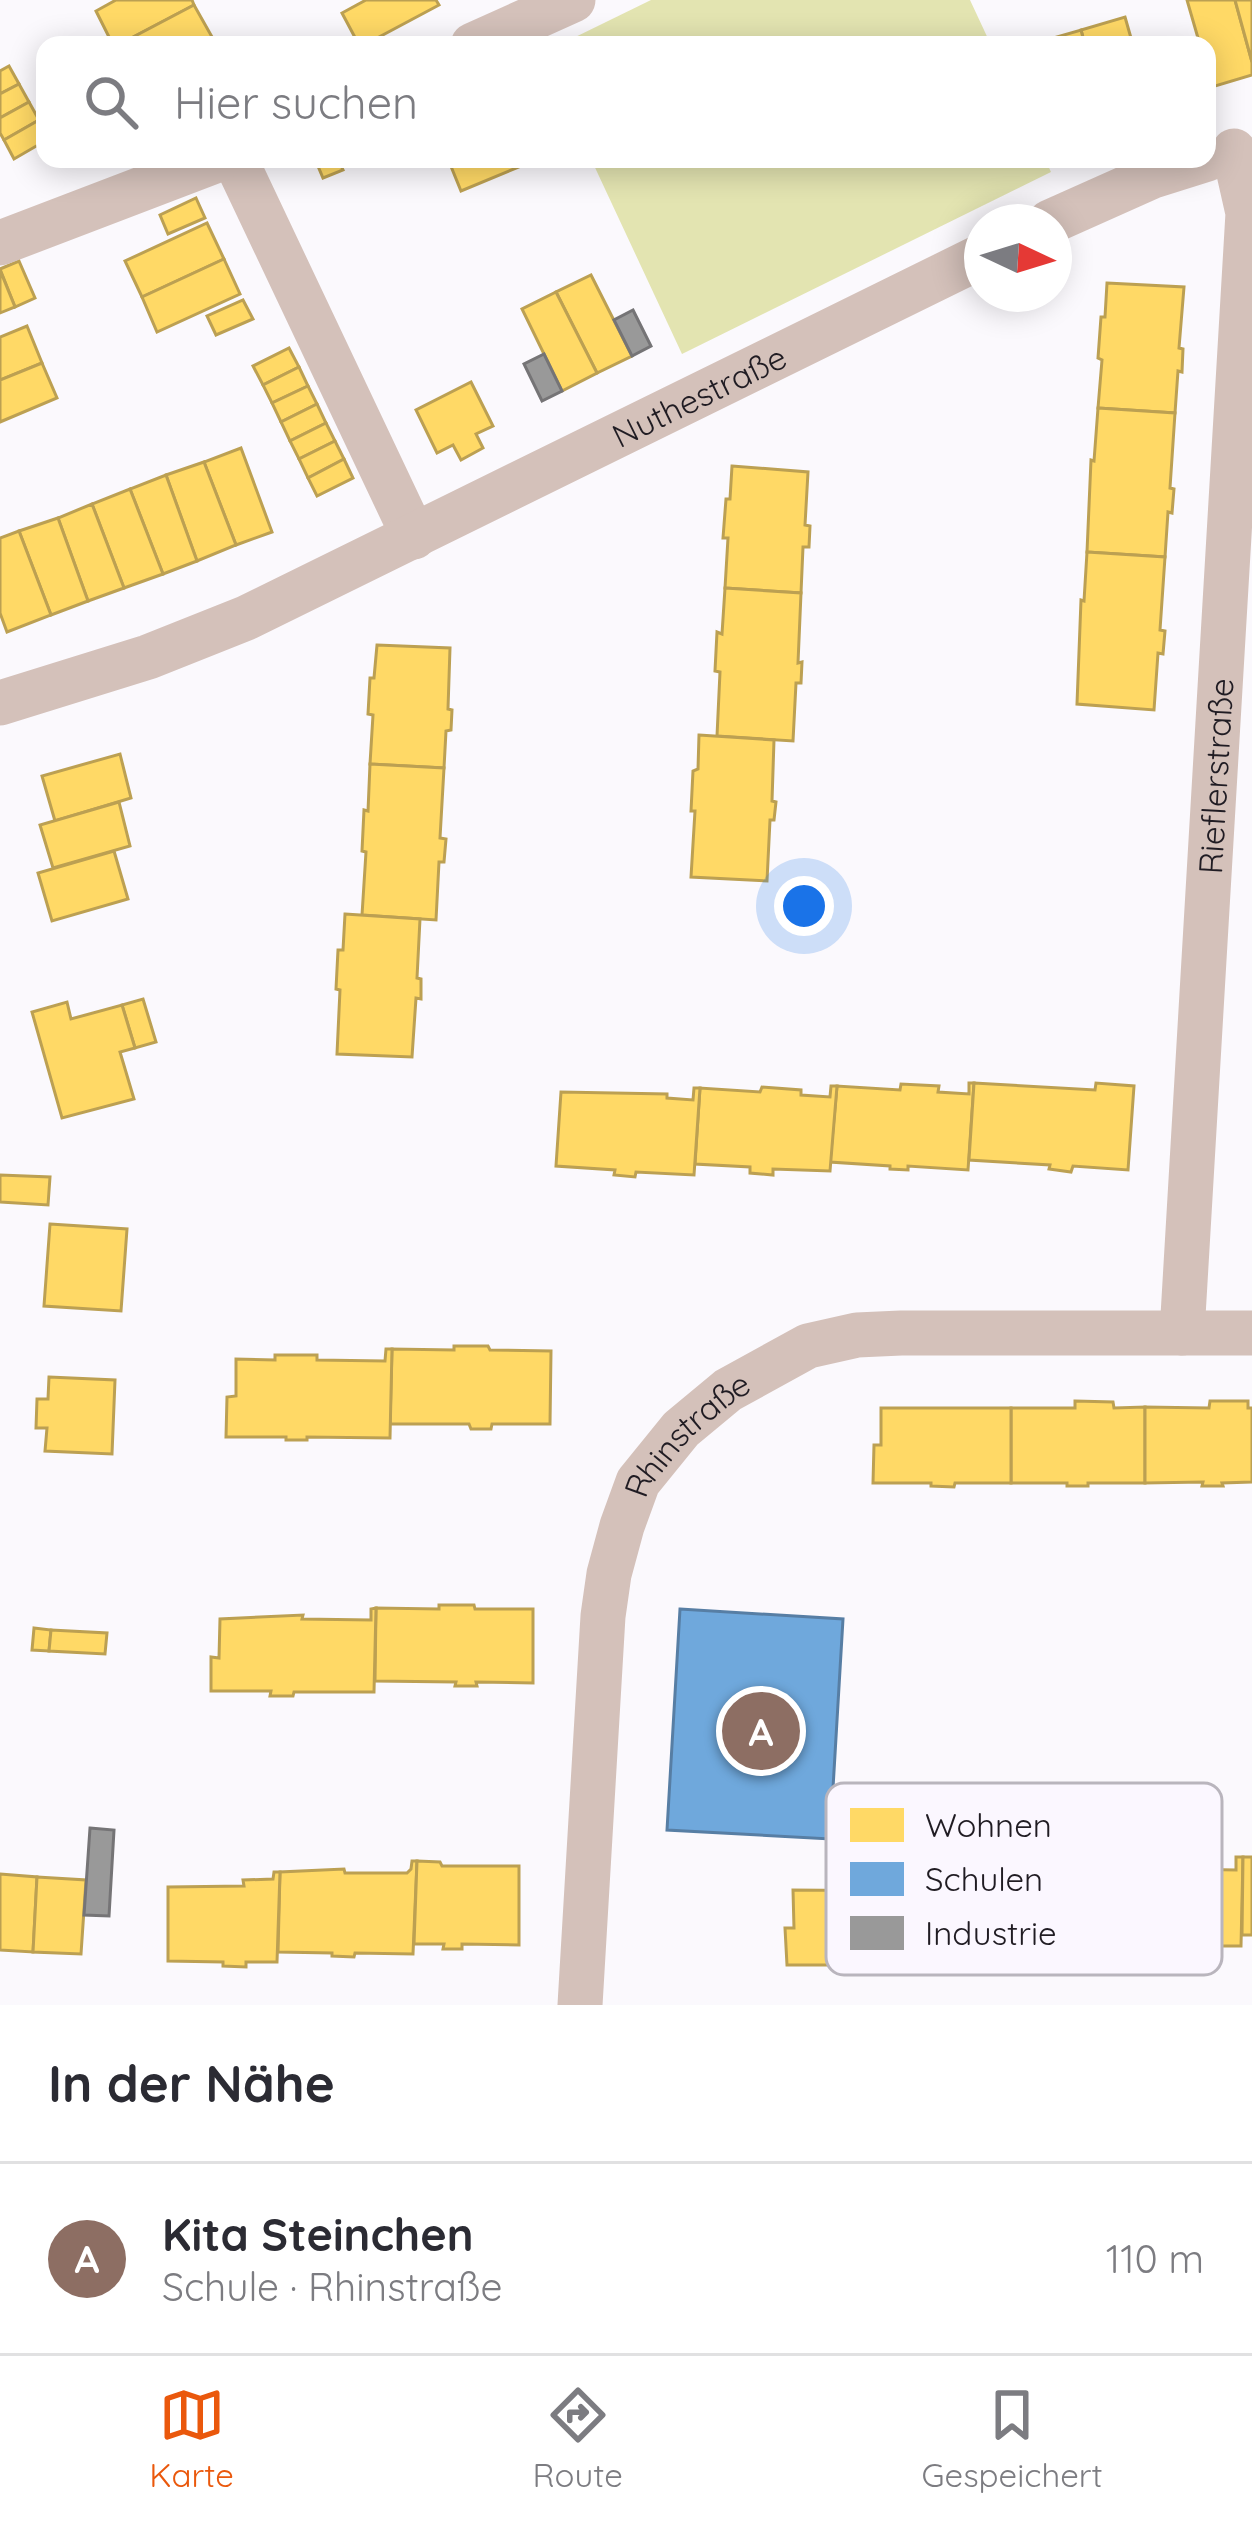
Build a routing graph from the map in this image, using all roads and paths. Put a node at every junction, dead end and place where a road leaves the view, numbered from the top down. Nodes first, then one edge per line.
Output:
1 (573, 0) edge
2 (493, 36) edge
3 (1225, 154) edge
4 (196, 168) edge
5 (239, 168) edge
6 (1179, 168) edge
7 (1072, 212) edge
8 (0, 243) edge
9 (964, 265) edge
10 (414, 537) junction
11 (0, 703) edge
12 (1182, 1333) junction
13 (1252, 1333) edge
14 (580, 2005) edge

1 - 2 street
3 - 12 street, Rieflerstraße
4 - 8 street
5 - 10 street
6 - 7 street
9 - 10 street, Nuthestraße
10 - 11 street, Nuthestraße
12 - 13 street, Rhinstraße
12 - 14 street, Rhinstraße

